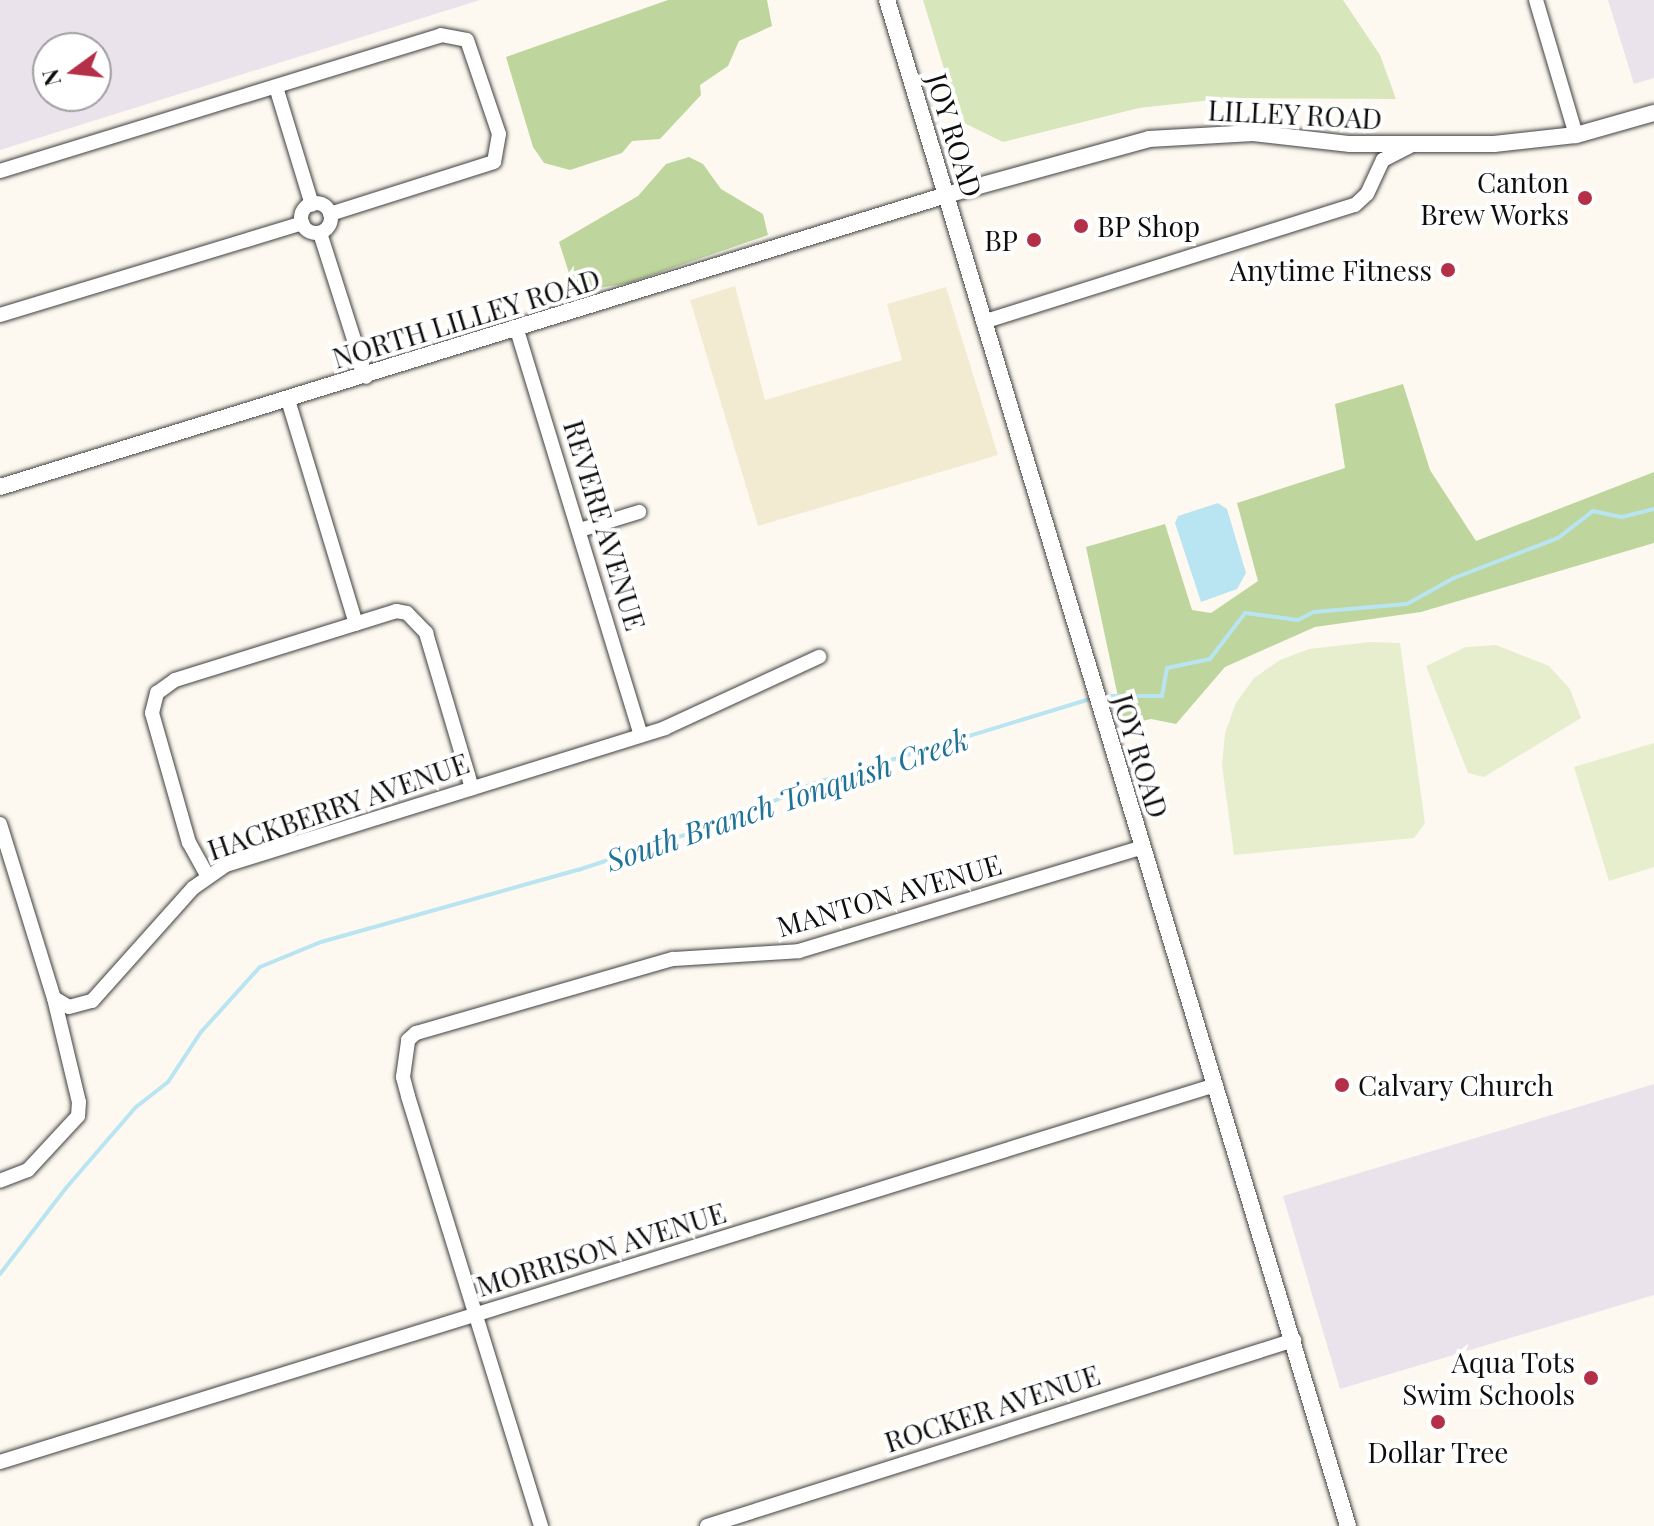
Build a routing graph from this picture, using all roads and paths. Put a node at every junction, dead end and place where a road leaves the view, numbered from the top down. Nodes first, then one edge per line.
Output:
1 (887, 0) edge
2 (1536, 0) edge
3 (276, 87) junction
4 (1654, 113) edge
5 (1576, 135) junction
6 (1410, 146) junction
7 (0, 171) edge
8 (946, 195) junction
9 (312, 205) junction
10 (330, 214) junction
11 (302, 223) junction
12 (320, 233) junction
13 (0, 315) edge
14 (983, 322) junction
15 (517, 330) junction
16 (366, 377) junction
17 (288, 400) junction
18 (0, 487) edge
19 (639, 512) dead end
20 (580, 530) junction
21 (356, 624) junction
22 (819, 657) dead end
23 (641, 735) junction
24 (472, 788) junction
25 (0, 824) edge
26 (1141, 848) junction
27 (207, 875) junction
28 (54, 998) junction
29 (1216, 1085) junction
30 (0, 1181) edge
31 (475, 1315) junction
32 (1294, 1340) junction
33 (0, 1462) edge
34 (541, 1526) edge
35 (707, 1526) edge
36 (1348, 1526) edge

1 - 8 street, JOY ROAD
2 - 5 street
3 - 7 street
3 - 9 street
3 - 10 street
4 - 5 street
5 - 6 street
6 - 8 street, LILLEY ROAD
6 - 14 street
8 - 14 street, JOY ROAD
8 - 15 street, NORTH LILLEY ROAD
9 - 10 street
9 - 11 street
10 - 12 street
11 - 12 street
11 - 13 street
12 - 16 street
14 - 26 street, JOY ROAD
15 - 16 street, NORTH LILLEY ROAD
15 - 20 street, REVERE AVENUE
16 - 17 street, NORTH LILLEY ROAD
17 - 18 street, NORTH LILLEY ROAD
17 - 21 street
19 - 20 street
20 - 23 street, REVERE AVENUE
21 - 24 street
21 - 27 street
22 - 23 street, HACKBERRY AVENUE
23 - 24 street, HACKBERRY AVENUE
24 - 27 street, HACKBERRY AVENUE
25 - 28 street
26 - 29 street, JOY ROAD
26 - 31 street, MANTON AVENUE
27 - 28 street, HACKBERRY AVENUE
28 - 30 street
29 - 31 street, MORRISON AVENUE
29 - 32 street, JOY ROAD
31 - 33 street, MORRISON AVENUE
31 - 34 street
32 - 35 street, ROCKER AVENUE
32 - 36 street, JOY ROAD

